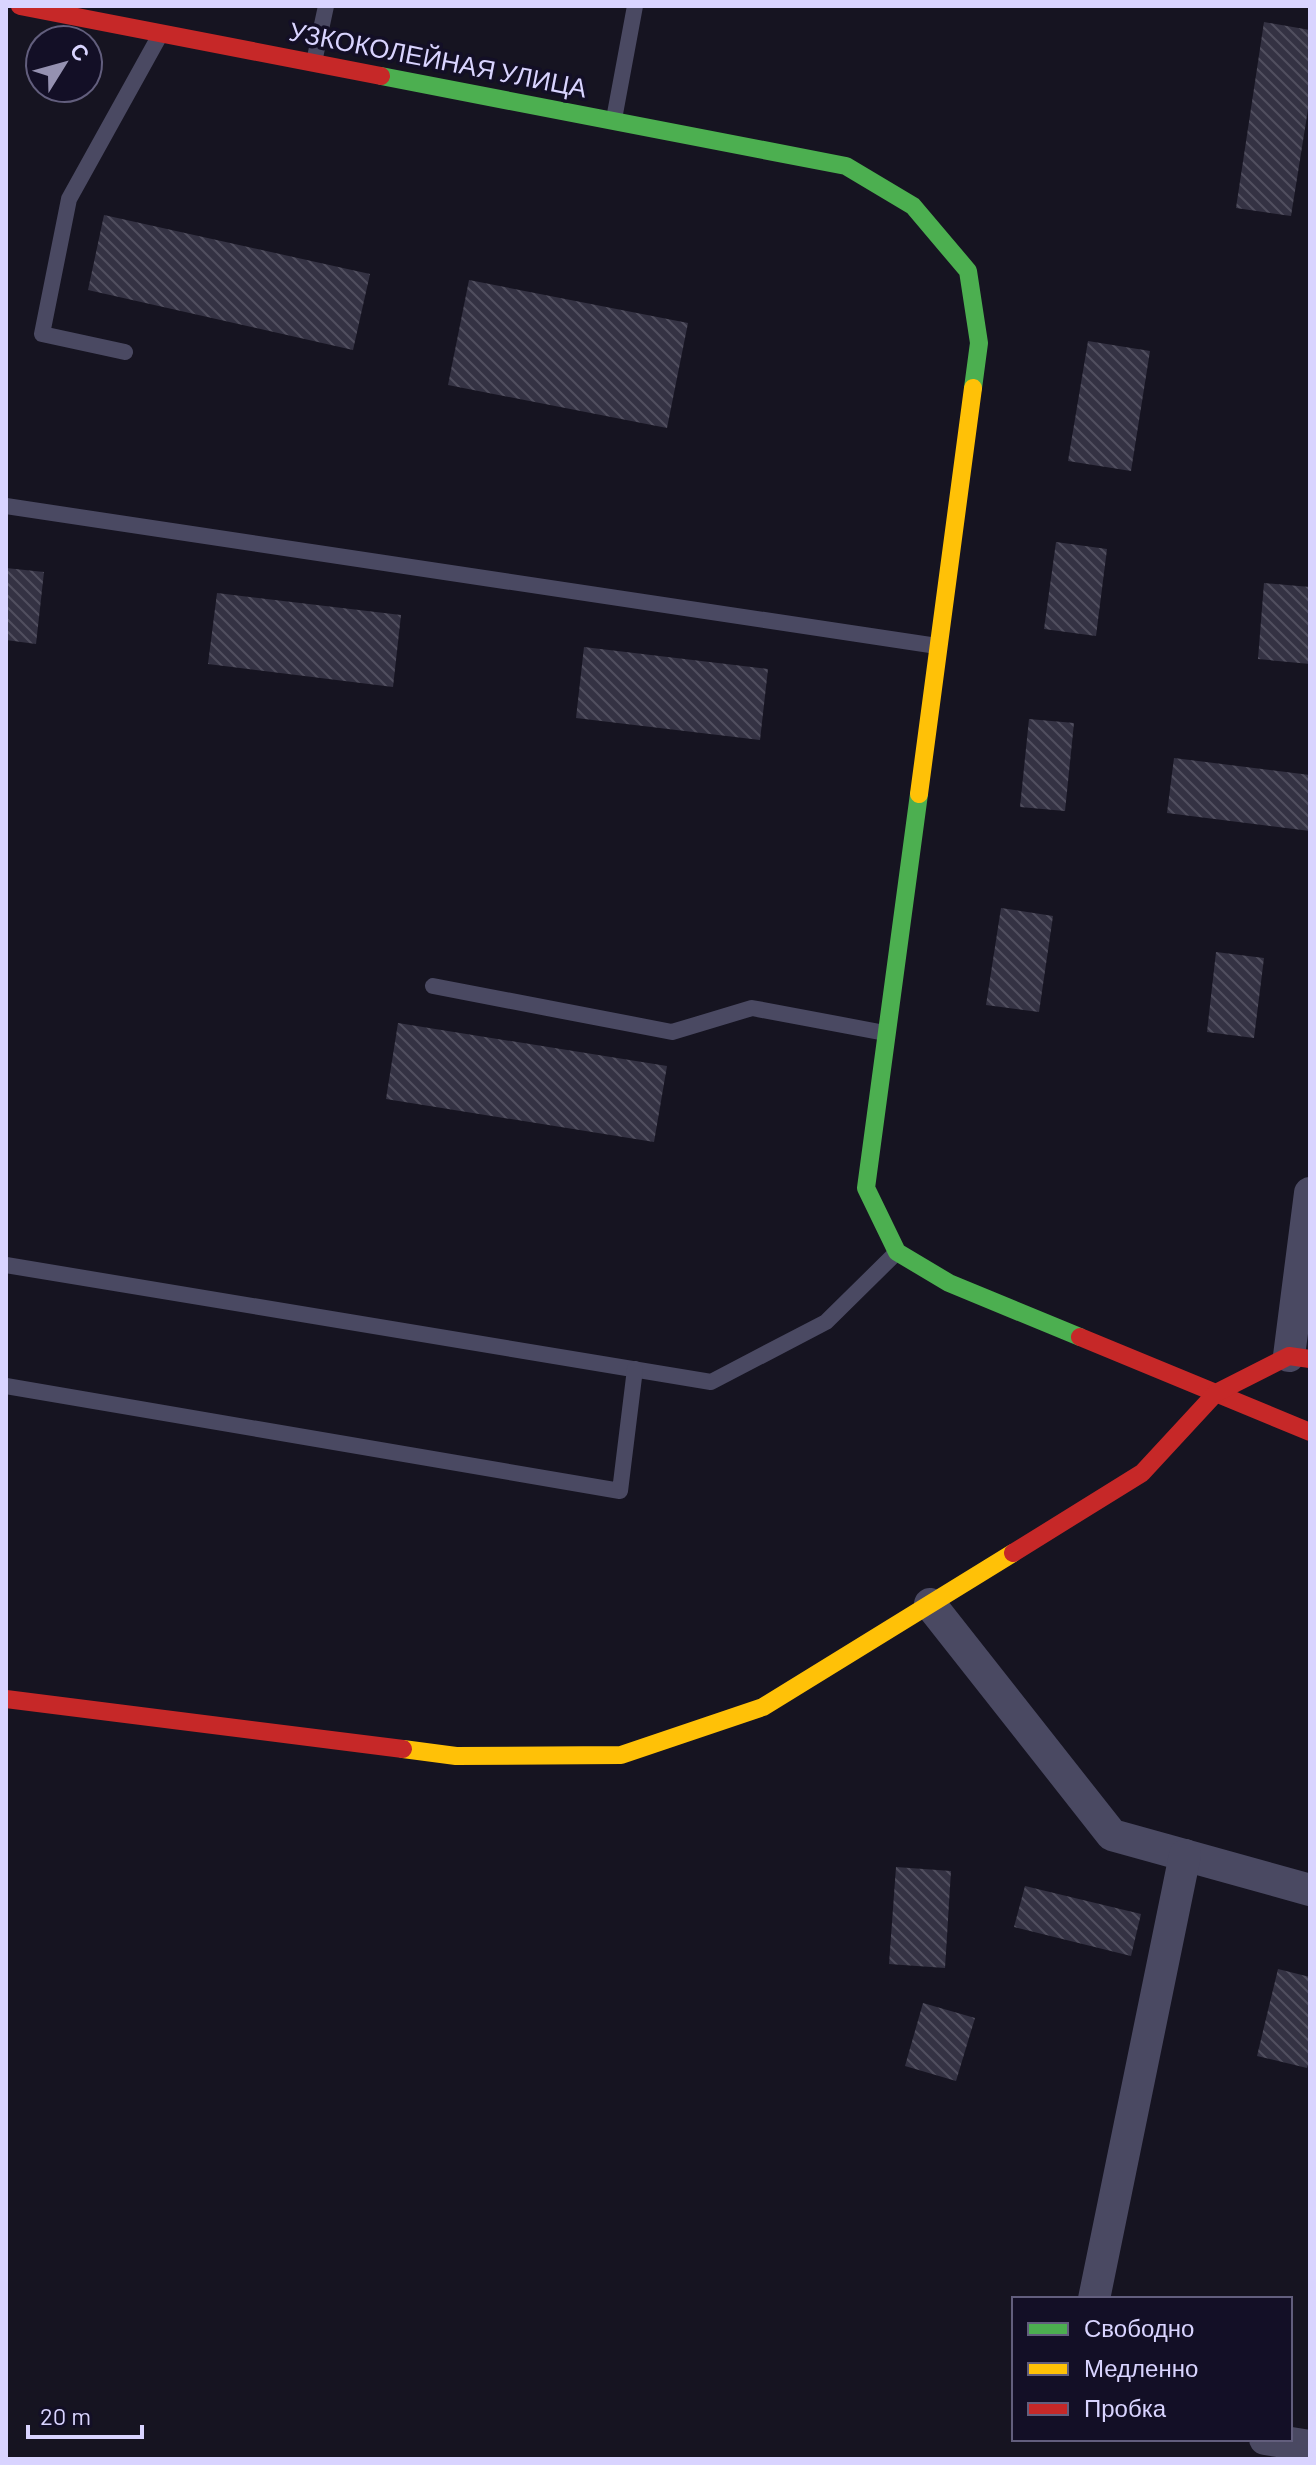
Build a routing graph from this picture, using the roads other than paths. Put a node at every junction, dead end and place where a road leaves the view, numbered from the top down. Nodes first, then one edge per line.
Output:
1 (20, 6) edge
2 (326, 6) edge
3 (635, 6) edge
4 (161, 33) junction
5 (314, 63) junction
6 (614, 121) junction
7 (125, 352) dead end
8 (6, 506) edge
9 (938, 646) junction
10 (433, 986) dead end
11 (887, 1033) junction
12 (1310, 1193) edge
13 (897, 1252) junction
14 (6, 1265) edge
15 (1299, 1357) edge
16 (635, 1369) junction
17 (6, 1386) edge
18 (1216, 1393) junction
19 (1310, 1432) edge
20 (930, 1604) junction
21 (6, 1699) edge
22 (1185, 1855) junction
23 (1310, 1890) edge
24 (1094, 2297) edge
25 (1278, 2441) edge
26 (1310, 2446) edge

1 - 4 street, УЗКОКОЛЕЙНАЯ УЛИЦА
2 - 5 lane
3 - 6 lane
4 - 5 street, УЗКОКОЛЕЙНАЯ УЛИЦА
4 - 7 lane
5 - 6 street, УЗКОКОЛЕЙНАЯ УЛИЦА
6 - 9 street, УЗКОКОЛЕЙНАЯ УЛИЦА
8 - 9 lane
9 - 11 street, УЗКОКОЛЕЙНАЯ УЛИЦА
10 - 11 lane
11 - 13 street, УЗКОКОЛЕЙНАЯ УЛИЦА
12 - 15 street
13 - 16 lane
13 - 18 street
14 - 16 lane
15 - 18 street
16 - 17 lane
18 - 19 street
18 - 20 street
20 - 21 street
20 - 22 street
22 - 23 street
22 - 24 street
25 - 26 street

